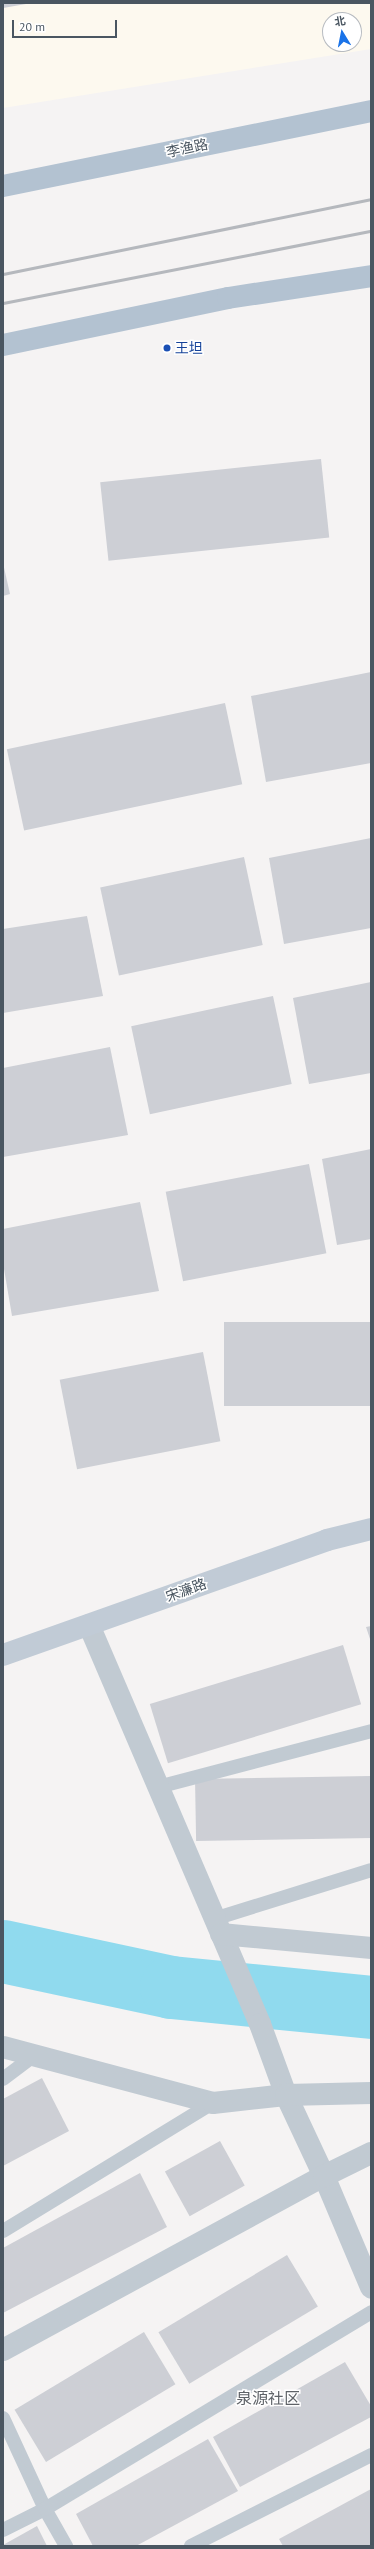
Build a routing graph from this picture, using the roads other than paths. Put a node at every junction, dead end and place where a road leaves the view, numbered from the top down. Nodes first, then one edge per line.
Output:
1 (371, 111) edge
2 (3, 186) edge
3 (371, 276) edge
4 (3, 345) edge
5 (371, 1529) edge
6 (89, 1625) junction
7 (3, 1655) edge
8 (371, 1731) edge
9 (158, 1787) junction
10 (371, 1870) edge
11 (218, 1926) junction
12 (371, 1948) edge
13 (3, 2047) edge
14 (34, 2056) junction
15 (3, 2079) edge
16 (371, 2093) edge
17 (286, 2095) junction
18 (213, 2103) junction
19 (371, 2153) edge
20 (324, 2176) junction
21 (3, 2231) edge
22 (371, 2287) edge
23 (371, 2312) edge
24 (3, 2350) edge
25 (3, 2418) edge
26 (371, 2455) edge
27 (45, 2509) junction
28 (3, 2530) edge
29 (66, 2546) edge
30 (191, 2546) edge

1 - 2 main road, 李渔路
3 - 4 main road
5 - 6 street, 宋濂路
6 - 7 street, 宋濂路
6 - 9 street
8 - 9 lane
9 - 11 street
10 - 11 lane
11 - 12 street
11 - 17 street
13 - 14 street
14 - 15 lane
14 - 18 street
16 - 17 street
17 - 18 street
17 - 20 street
18 - 21 lane
19 - 20 street
20 - 22 street
20 - 24 street
23 - 27 lane
25 - 27 lane
26 - 30 lane
27 - 28 lane
27 - 29 lane

